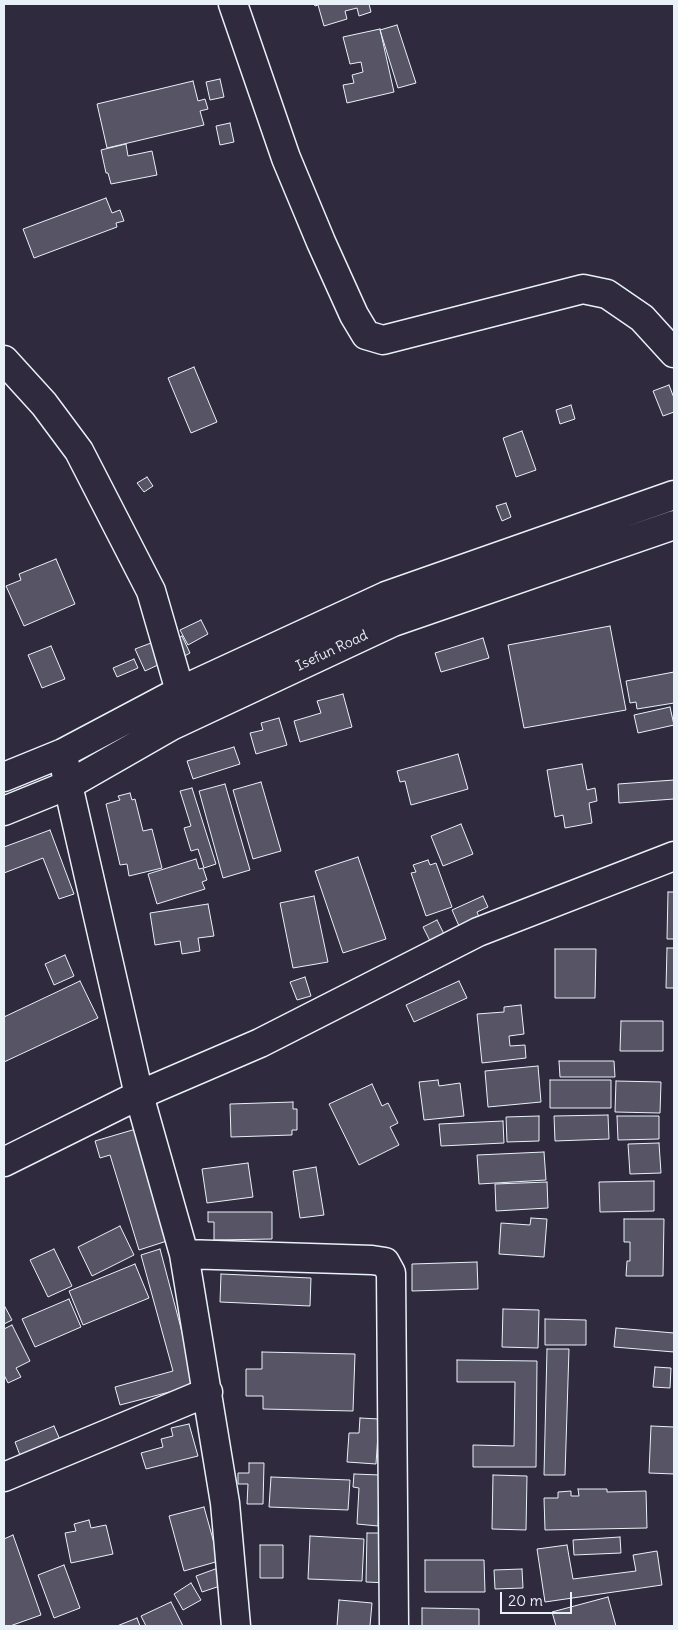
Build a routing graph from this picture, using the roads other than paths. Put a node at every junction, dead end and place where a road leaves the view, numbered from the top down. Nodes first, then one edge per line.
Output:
1 (233, 4) edge
2 (674, 353) edge
3 (4, 360) edge
4 (674, 495) edge
5 (674, 525) edge
6 (180, 691) junction
7 (63, 753) junction
8 (4, 777) edge
9 (68, 785) junction
10 (4, 811) edge
11 (674, 856) edge
12 (139, 1095) junction
13 (4, 1162) edge
14 (184, 1254) junction
15 (208, 1392) junction
16 (4, 1477) edge
17 (236, 1626) edge
18 (394, 1626) edge

1 - 2 street
3 - 6 street
4 - 6 street, Isefun Road
5 - 9 street, Isefun Road
6 - 7 street, Isefun Road
7 - 8 street, Isefun Road
7 - 9 street
9 - 10 street, Isefun Road
9 - 12 street
11 - 12 street
12 - 13 street
12 - 14 street
14 - 15 street
14 - 18 street
15 - 16 street
15 - 17 street

